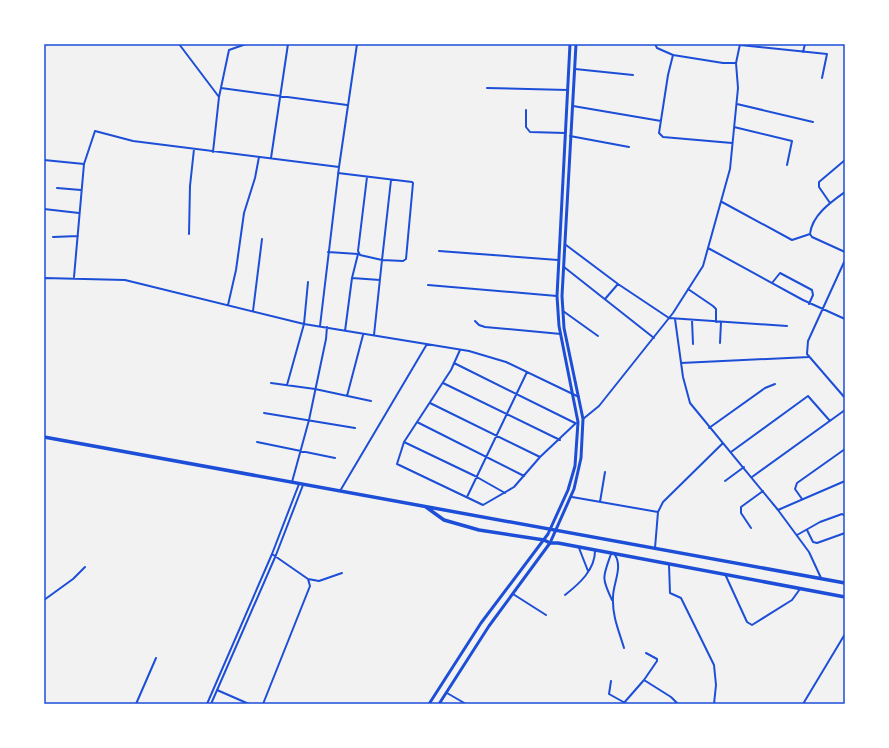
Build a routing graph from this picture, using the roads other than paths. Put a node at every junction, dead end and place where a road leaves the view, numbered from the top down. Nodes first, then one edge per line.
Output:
1 (179, 44) edge
2 (246, 44) edge
3 (288, 44) edge
4 (356, 44) edge
5 (570, 44) edge
6 (576, 44) edge
7 (655, 44) edge
8 (805, 44) edge
9 (740, 45) edge
10 (803, 52) junction
11 (673, 55) junction
12 (736, 62) junction
13 (574, 69) junction
14 (633, 74) dead end
15 (822, 78) dead end
16 (221, 88) junction
17 (487, 88) dead end
18 (568, 90) junction
19 (280, 96) junction
20 (219, 97) junction
21 (347, 104) junction
22 (737, 104) junction
23 (572, 106) junction
24 (526, 110) dead end
25 (661, 121) junction
26 (813, 122) dead end
27 (734, 127) junction
28 (565, 133) junction
29 (570, 136) junction
30 (732, 144) junction
31 (629, 147) dead end
32 (194, 149) junction
33 (213, 152) junction
34 (259, 157) junction
35 (271, 158) junction
36 (44, 160) edge
37 (845, 160) edge
38 (84, 164) junction
39 (787, 165) dead end
40 (339, 166) junction
41 (338, 173) junction
42 (367, 177) junction
43 (391, 180) junction
44 (562, 186) junction
45 (568, 186) junction
46 (57, 188) dead end
47 (82, 190) junction
48 (845, 192) edge
49 (722, 202) junction
50 (830, 203) junction
51 (44, 209) edge
52 (79, 213) junction
53 (190, 234) dead end
54 (810, 234) junction
55 (53, 236) dead end
56 (78, 236) junction
57 (262, 239) dead end
58 (564, 244) junction
59 (708, 248) junction
60 (328, 252) junction
61 (439, 252) dead end
62 (845, 252) edge
63 (358, 254) junction
64 (382, 260) junction
65 (558, 260) junction
66 (845, 260) edge
67 (563, 266) junction
68 (74, 277) junction
69 (44, 278) edge
70 (352, 278) junction
71 (380, 280) junction
72 (308, 282) dead end
73 (772, 283) junction
74 (618, 284) junction
75 (428, 285) dead end
76 (44, 288) edge
77 (688, 289) junction
78 (557, 296) junction
79 (605, 299) junction
80 (809, 304) junction
81 (228, 305) junction
82 (822, 309) junction
83 (253, 311) junction
84 (563, 312) junction
85 (669, 318) junction
86 (675, 319) junction
87 (845, 319) edge
88 (692, 320) junction
89 (475, 321) dead end
90 (716, 322) junction
91 (721, 322) junction
92 (304, 324) junction
93 (320, 326) junction
94 (787, 326) dead end
95 (327, 327) junction
96 (345, 331) junction
97 (561, 334) junction
98 (363, 335) junction
99 (374, 335) junction
100 (598, 336) dead end
101 (654, 338) junction
102 (720, 343) dead end
103 (427, 344) junction
104 (693, 344) dead end
105 (460, 350) junction
106 (809, 357) junction
107 (681, 363) junction
108 (454, 364) junction
109 (527, 372) junction
110 (271, 383) dead end
111 (443, 383) junction
112 (775, 384) dead end
113 (287, 385) junction
114 (315, 389) junction
115 (517, 393) junction
116 (573, 395) junction
117 (347, 396) junction
118 (579, 397) junction
119 (845, 398) edge
120 (371, 401) dead end
121 (430, 403) junction
122 (845, 410) edge
123 (264, 413) dead end
124 (506, 414) junction
125 (583, 419) junction
126 (309, 420) junction
127 (830, 421) junction
128 (416, 422) junction
129 (577, 423) junction
130 (355, 428) dead end
131 (709, 428) junction
132 (495, 435) junction
133 (44, 437) edge
134 (560, 440) junction
135 (257, 442) dead end
136 (404, 442) junction
137 (723, 443) junction
138 (845, 449) edge
139 (300, 450) junction
140 (731, 452) junction
141 (486, 456) junction
142 (540, 457) junction
143 (335, 458) dead end
144 (744, 468) junction
145 (605, 472) dead end
146 (475, 476) junction
147 (524, 476) junction
148 (752, 477) junction
149 (725, 481) dead end
150 (845, 481) edge
151 (292, 482) junction
152 (301, 484) junction
153 (340, 491) junction
154 (763, 491) junction
155 (505, 493) junction
156 (467, 497) junction
157 (572, 497) junction
158 (802, 499) junction
159 (600, 502) junction
160 (423, 506) junction
161 (447, 510) junction
162 (778, 510) junction
163 (658, 512) junction
164 (845, 516) edge
165 (444, 520) junction
166 (751, 528) dead end
167 (550, 529) junction
168 (557, 530) junction
169 (807, 530) junction
170 (845, 533) edge
171 (796, 535) junction
172 (544, 540) junction
173 (550, 543) junction
174 (579, 548) junction
175 (655, 548) junction
176 (595, 551) junction
177 (272, 554) junction
178 (613, 554) junction
179 (276, 555) junction
180 (669, 565) junction
181 (85, 567) dead end
182 (588, 571) junction
183 (342, 573) dead end
184 (724, 574) junction
185 (821, 578) junction
186 (308, 579) junction
187 (845, 583) edge
188 (800, 589) junction
189 (513, 594) junction
190 (565, 595) dead end
191 (845, 597) edge
192 (44, 600) edge
193 (613, 601) junction
194 (546, 615) dead end
195 (845, 634) edge
196 (624, 648) dead end
197 (646, 652) dead end
198 (156, 658) dead end
199 (644, 680) junction
200 (611, 681) dead end
201 (217, 690) junction
202 (446, 692) junction
203 (136, 704) edge
204 (207, 704) edge
205 (211, 704) edge
206 (249, 704) edge
207 (263, 704) edge
208 (429, 704) edge
209 (439, 704) edge
210 (466, 704) edge
211 (624, 704) edge
212 (678, 704) edge
213 (714, 704) edge
214 (803, 704) edge

1 - 20 street
2 - 16 street
3 - 19 street
4 - 21 street
5 - 18 street
6 - 13 street
7 - 11 street
8 - 10 street
9 - 10 street
9 - 12 street
10 - 15 street
11 - 12 street
11 - 25 street
12 - 22 street
13 - 14 street
13 - 23 street
16 - 19 street
16 - 20 street
17 - 18 street
18 - 28 street
19 - 21 street
19 - 35 street
20 - 33 street
21 - 40 street
22 - 26 street
22 - 27 street
23 - 25 street
23 - 29 street
24 - 28 street
25 - 30 street
27 - 30 street
27 - 39 street
28 - 44 street
29 - 31 street
29 - 45 street
30 - 49 street
32 - 33 street
32 - 38 street
32 - 53 street
33 - 34 street
34 - 35 street
34 - 81 street
35 - 40 street
36 - 38 street
37 - 50 street
38 - 47 street
40 - 41 street
41 - 42 street
41 - 60 street
42 - 43 street
42 - 63 street
43 - 64 street
43 - 64 street
44 - 45 street
44 - 65 street
45 - 58 street
46 - 47 street
47 - 52 street
48 - 50 street
49 - 54 street
49 - 59 street
50 - 54 street
51 - 52 street
52 - 56 street
54 - 62 street
55 - 56 street
56 - 68 street
57 - 83 street
58 - 67 street
58 - 74 street
59 - 73 street
59 - 77 street
60 - 63 street
60 - 93 street
61 - 65 street
63 - 64 street
63 - 70 street
64 - 71 street
65 - 78 street
66 - 82 street
67 - 79 street
67 - 84 street
68 - 69 street
68 - 81 street
69 - 76 street
70 - 71 street
70 - 96 street
71 - 99 street
72 - 92 street
73 - 80 street
73 - 80 street
74 - 79 street
74 - 85 street
75 - 78 street
77 - 85 street
77 - 90 street
78 - 97 street
79 - 101 street
80 - 82 street
81 - 83 street
82 - 87 street
82 - 106 street
83 - 92 street
84 - 100 street
84 - 118 street
85 - 86 street
85 - 101 street
86 - 88 street
86 - 107 street
88 - 90 street
88 - 104 street
89 - 97 street
90 - 91 street
91 - 94 street
91 - 102 street
92 - 93 street
92 - 113 street
93 - 95 street
95 - 96 street
95 - 114 street
96 - 98 street
97 - 116 street
98 - 99 street
98 - 117 street
99 - 103 street
101 - 125 street
103 - 105 street
103 - 153 street
105 - 108 street
105 - 109 street
106 - 107 street
106 - 119 street
107 - 131 street
108 - 111 street
108 - 115 street
109 - 115 street
109 - 116 street
110 - 113 street
111 - 121 street
111 - 124 street
112 - 131 street
113 - 114 street
114 - 117 street
114 - 126 street
115 - 124 street
115 - 129 street
116 - 118 street
116 - 129 street
117 - 120 street
118 - 125 street
121 - 128 street
121 - 132 street
122 - 127 street
123 - 126 street
124 - 132 street
124 - 134 street
125 - 157 street
126 - 130 street
126 - 139 street
127 - 140 street
127 - 148 street
128 - 136 street
128 - 141 street
129 - 134 street
129 - 167 street
131 - 137 street
132 - 141 street
132 - 142 street
133 - 151 main road
134 - 142 street
135 - 139 street
136 - 146 street
136 - 156 street
137 - 140 street
137 - 163 street
138 - 158 street
139 - 143 street
139 - 151 street
140 - 144 street
141 - 146 street
141 - 147 street
142 - 147 street
144 - 148 street
144 - 149 street
145 - 159 street
146 - 155 street
146 - 156 street
147 - 155 street
148 - 154 street
150 - 158 street
151 - 152 main road
152 - 153 main road
152 - 177 street
152 - 179 street
153 - 160 main road
154 - 162 street
154 - 166 street
155 - 156 street
157 - 159 street
157 - 168 street
158 - 162 street
159 - 163 street
160 - 161 main road
160 - 165 main road
161 - 165 main road
161 - 167 main road
162 - 171 street
163 - 175 street
164 - 169 street
165 - 172 main road
167 - 168 main road
167 - 172 street
168 - 173 street
168 - 175 main road
169 - 170 street
169 - 171 street
171 - 185 street
172 - 173 main road
172 - 208 street
173 - 174 main road
173 - 189 street
174 - 176 main road
174 - 182 street
175 - 185 main road
176 - 178 main road
176 - 182 street
177 - 179 street
177 - 204 street
178 - 180 main road
178 - 193 street
178 - 193 street
179 - 186 street
179 - 201 street
180 - 184 main road
180 - 213 street
181 - 192 street
182 - 190 street
183 - 186 street
184 - 188 main road
184 - 188 street
185 - 187 main road
186 - 207 street
188 - 191 main road
189 - 194 street
189 - 202 street
193 - 196 street
195 - 214 street
197 - 199 street
198 - 203 street
199 - 211 street
199 - 212 street
200 - 211 street
201 - 205 street
201 - 206 street
202 - 209 street
202 - 210 street

